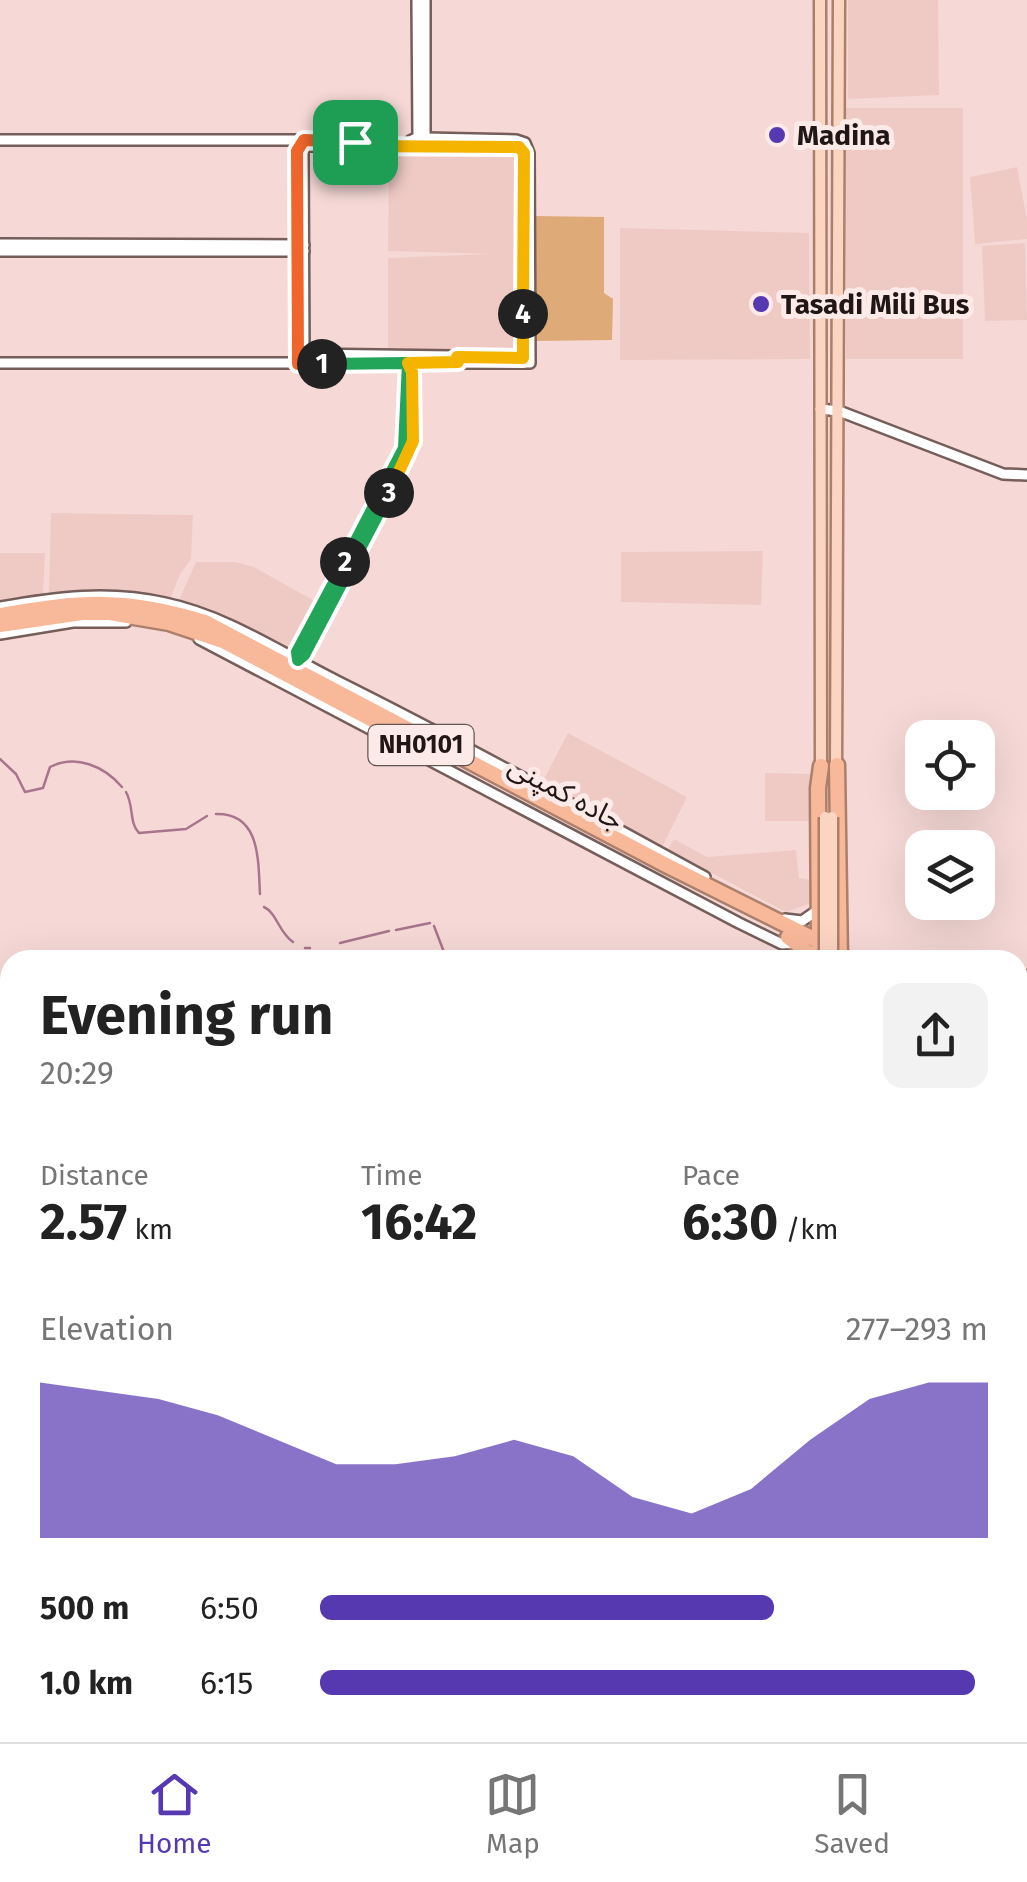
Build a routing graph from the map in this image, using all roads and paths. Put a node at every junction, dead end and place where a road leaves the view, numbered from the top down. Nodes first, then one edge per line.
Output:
1 (417, 0) edge
2 (425, 0) edge
3 (820, 0) edge
4 (839, 0) edge
5 (0, 140) edge
6 (304, 140) junction
7 (420, 141) junction
8 (352, 143) junction
9 (0, 248) edge
10 (300, 248) junction
11 (372, 360) junction
12 (457, 360) junction
13 (0, 363) edge
14 (408, 363) junction
15 (298, 364) junction
16 (820, 409) junction
17 (839, 411) junction
18 (820, 429) junction
19 (835, 429) junction
20 (1027, 475) edge
21 (106, 598) junction
22 (0, 607) edge
23 (0, 615) edge
24 (0, 625) edge
25 (0, 634) edge
26 (819, 654) junction
27 (837, 655) junction
28 (292, 672) junction
29 (837, 759) junction
30 (820, 760) junction
31 (828, 818) junction
32 (818, 910) junction
33 (816, 950) edge
34 (824, 950) edge
35 (825, 950) edge
36 (825, 950) edge

1 - 7 street
2 - 7 street
3 - 16 main road
4 - 17 main road
5 - 6 street
6 - 8 street
6 - 10 street
7 - 8 street
7 - 12 street
8 - 10 street
9 - 10 street
10 - 11 street
10 - 15 street
11 - 12 street
11 - 14 street
11 - 15 street
12 - 14 street
13 - 15 street
14 - 28 street
16 - 17 street
16 - 18 main road
17 - 19 main road
17 - 20 street
18 - 19 main road
18 - 26 main road
19 - 27 main road
21 - 22 street
21 - 23 highway, جاده کمپنی / NH0101
21 - 28 highway, جاده کمپنی / NH0101
24 - 28 highway, جاده کمپنی / NH0101
25 - 28 street
26 - 27 main road
26 - 30 main road
27 - 29 main road
28 - 32 street
28 - 33 highway, جاده کمپنی / NH0101
29 - 30 main road
29 - 31 main road
29 - 35 highway
30 - 31 main road
30 - 32 highway
31 - 36 main road, bridge
32 - 34 highway

